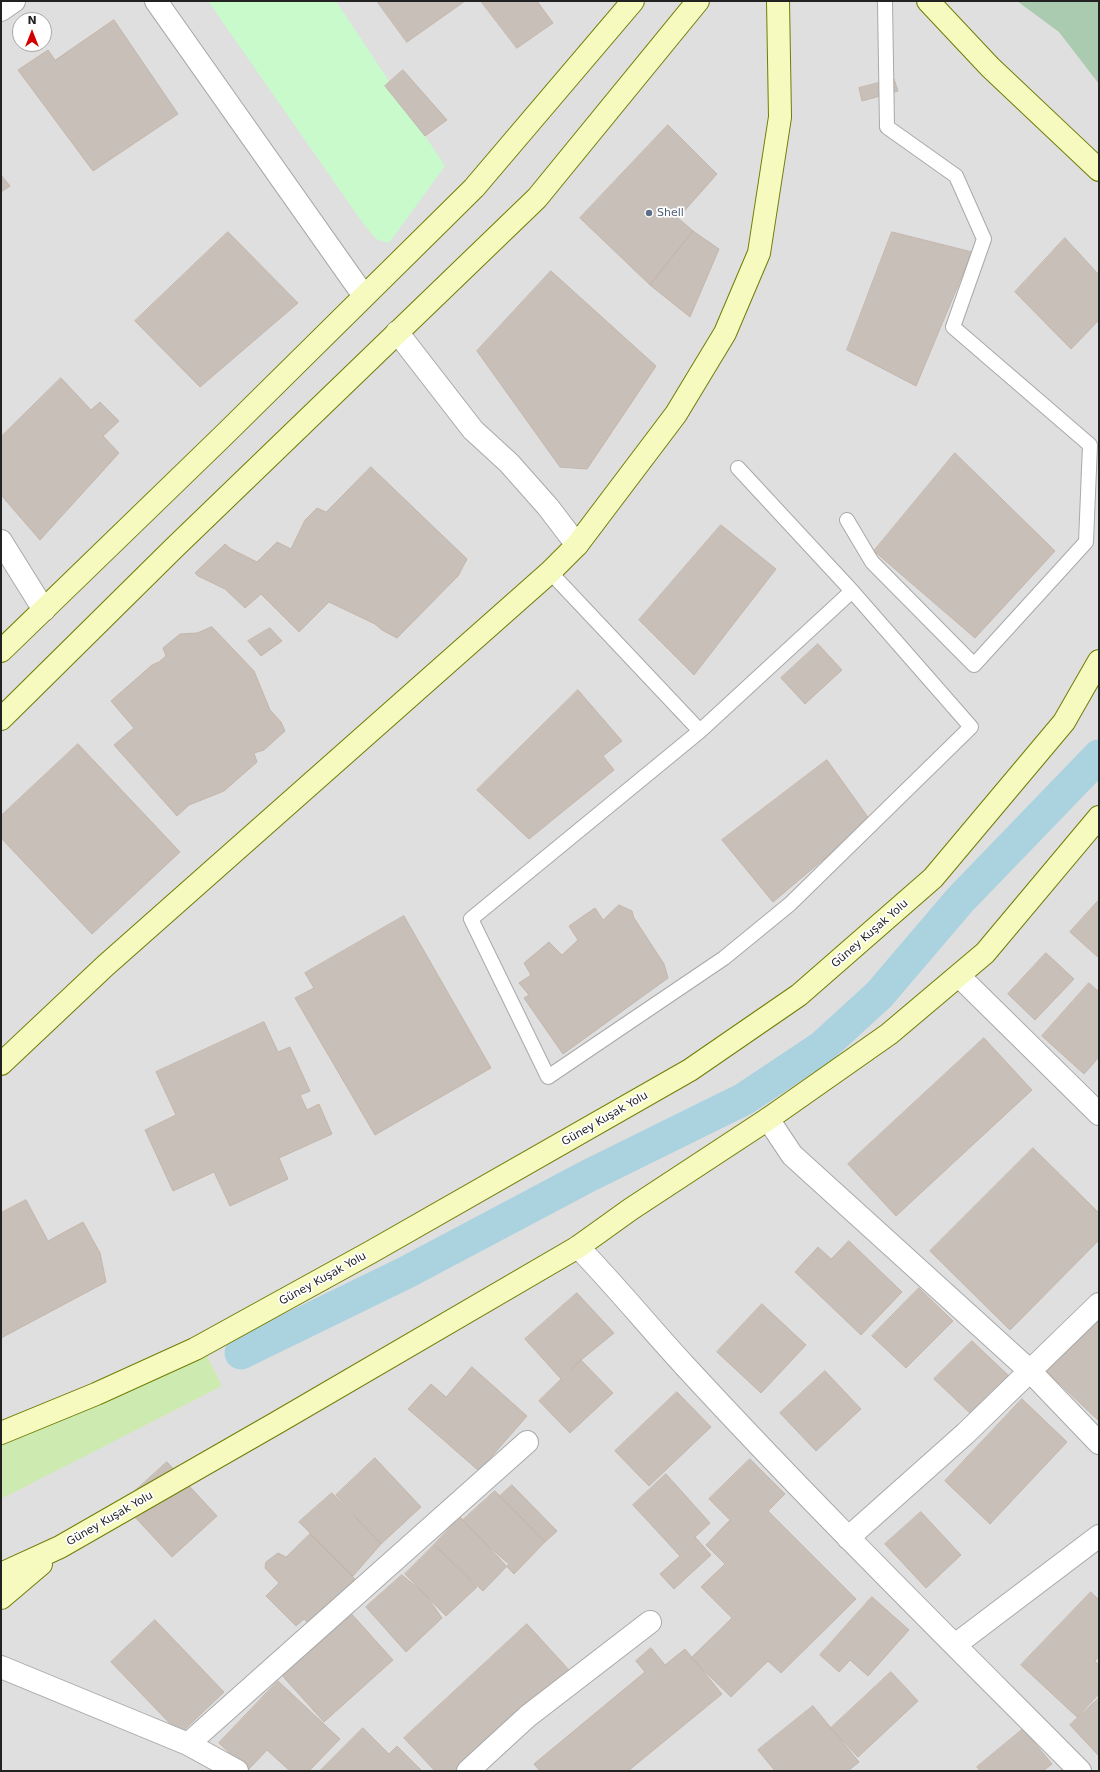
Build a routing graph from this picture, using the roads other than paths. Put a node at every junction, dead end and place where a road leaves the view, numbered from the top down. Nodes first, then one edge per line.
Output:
1 (14, 1) edge
2 (156, 1) edge
3 (633, 1) edge
4 (698, 1) edge
5 (778, 1) edge
6 (885, 1) edge
7 (928, 1) edge
8 (1, 10) edge
9 (1099, 170) edge
10 (364, 296) junction
11 (397, 332) junction
12 (738, 468) dead end
13 (847, 520) dead end
14 (1, 541) edge
15 (577, 545) junction
16 (550, 572) junction
17 (852, 591) junction
18 (44, 610) junction
19 (1, 651) edge
20 (1099, 661) edge
21 (1, 719) edge
22 (700, 731) junction
23 (1099, 817) edge
24 (959, 976) junction
25 (1, 1064) edge
26 (1099, 1114) edge
27 (768, 1119) junction
28 (578, 1247) junction
29 (1099, 1304) edge
30 (1030, 1372) junction
31 (1, 1433) edge
32 (527, 1442) dead end
33 (1099, 1443) edge
34 (1099, 1536) edge
35 (848, 1538) junction
36 (60, 1547) junction
37 (1, 1574) edge
38 (1, 1598) edge
39 (650, 1622) dead end
40 (955, 1645) junction
41 (1, 1668) edge
42 (188, 1744) junction
43 (237, 1771) edge
44 (468, 1771) edge
45 (1080, 1771) edge

1 - 8 street
2 - 10 street
3 - 10 main road
4 - 11 main road
5 - 15 main road
6 - 13 lane
7 - 9 main road
10 - 18 main road
11 - 15 street
11 - 21 main road
12 - 17 lane
14 - 18 street
15 - 16 main road
16 - 22 lane
16 - 25 main road
17 - 22 lane
17 - 22 lane
18 - 19 main road
20 - 31 main road, Güney Kuşak Yolu
23 - 24 main road
24 - 26 street
24 - 27 main road
27 - 28 main road
27 - 30 street
28 - 35 street
28 - 36 main road, Güney Kuşak Yolu
29 - 30 street
30 - 33 street
30 - 35 street
32 - 42 street
34 - 40 street
35 - 40 street
36 - 37 main road, Güney Kuşak Yolu
36 - 38 main road
39 - 44 street
40 - 45 street
41 - 42 street
42 - 43 street

